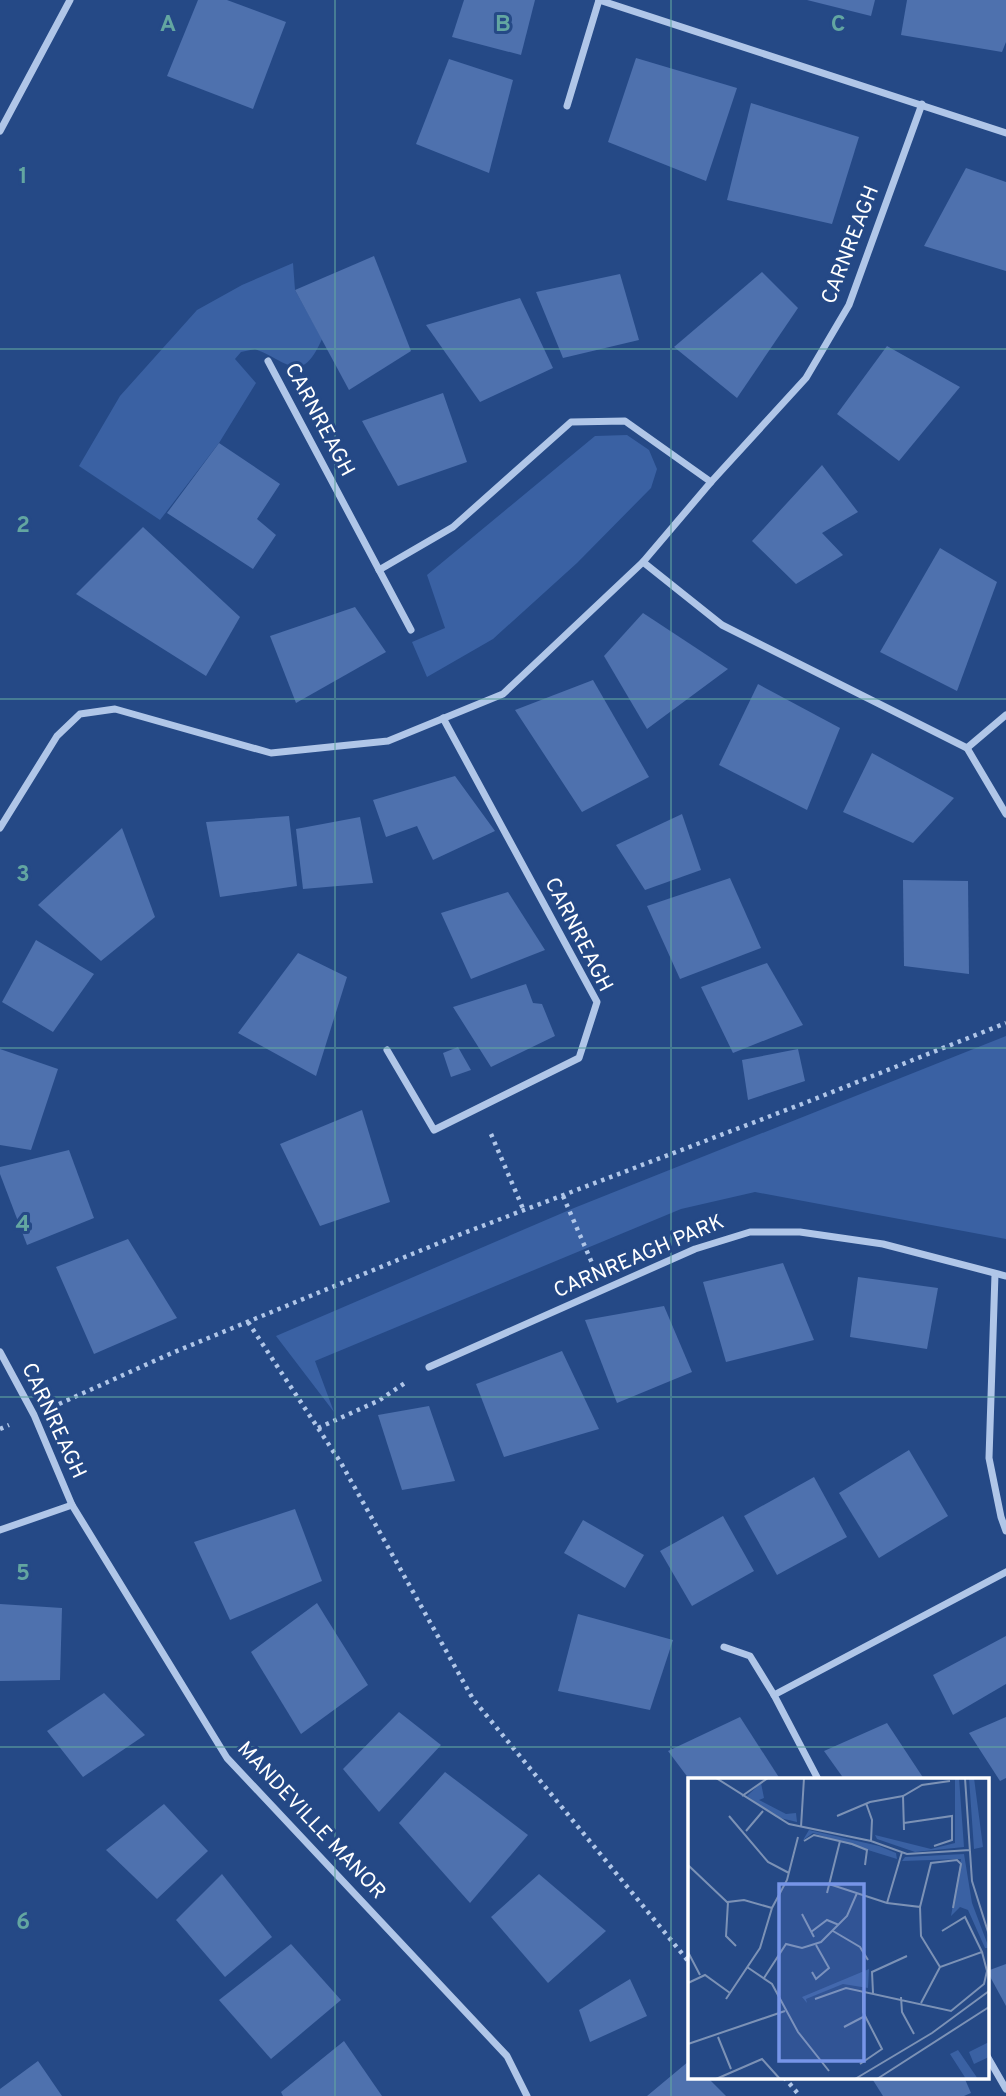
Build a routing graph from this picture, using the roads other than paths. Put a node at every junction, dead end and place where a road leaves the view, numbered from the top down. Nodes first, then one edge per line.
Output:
1 (70, 0) edge
2 (599, 0) edge
3 (922, 104) junction
4 (567, 106) dead end
5 (0, 131) edge
6 (1006, 133) edge
7 (268, 361) dead end
8 (710, 482) junction
9 (643, 562) junction
10 (379, 570) junction
11 (411, 630) dead end
12 (1006, 715) edge
13 (443, 718) junction
14 (967, 748) junction
15 (1006, 814) edge
16 (0, 828) edge
17 (387, 1050) dead end
18 (995, 1274) junction
19 (1006, 1276) edge
20 (0, 1352) edge
21 (429, 1367) road end
22 (72, 1505) junction
23 (0, 1530) edge
24 (1006, 1531) edge
25 (1006, 1572) edge
26 (723, 1647) dead end
27 (774, 1695) junction
28 (817, 1778) edge
29 (988, 2058) edge
30 (1006, 2089) edge
31 (527, 2096) edge

1 - 5 street
2 - 3 street
2 - 4 street
3 - 6 street
3 - 8 street, CARNREAGH
7 - 10 street, CARNREAGH
8 - 9 street, CARNREAGH
8 - 10 street
9 - 13 street, CARNREAGH
9 - 14 street
10 - 11 street, CARNREAGH
12 - 14 street
13 - 16 street, CARNREAGH
13 - 17 street, CARNREAGH
14 - 15 street
18 - 19 street, CARNREAGH PARK
18 - 21 street, CARNREAGH PARK
18 - 24 street
20 - 22 street, CARNREAGH
22 - 23 street
22 - 31 street, MANDEVILLE MANOR
25 - 27 street
26 - 27 street
27 - 28 street
29 - 30 street

